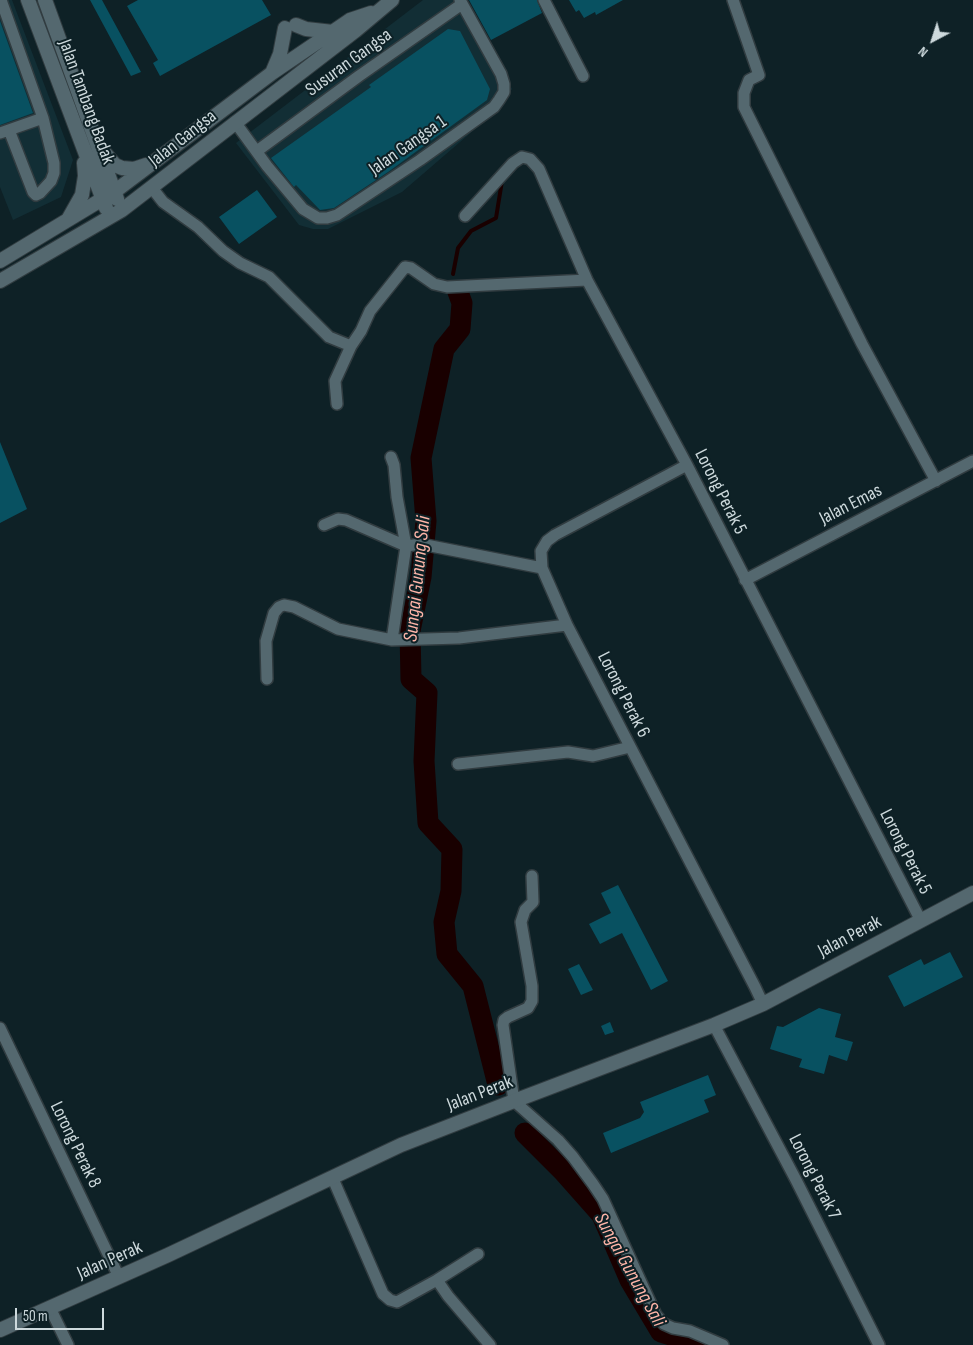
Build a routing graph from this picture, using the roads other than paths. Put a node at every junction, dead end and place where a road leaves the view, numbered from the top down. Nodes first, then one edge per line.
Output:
1 (1, 0) edge
2 (28, 0) edge
3 (45, 0) edge
4 (392, 0) edge
5 (544, 0) edge
6 (733, 0) edge
7 (461, 2) edge
8 (378, 10) junction
9 (333, 32) junction
10 (272, 73) junction
11 (583, 76) dead end
12 (43, 118) junction
13 (235, 122) junction
14 (5, 132) edge
15 (98, 145) junction
16 (82, 148) junction
17 (257, 152) junction
18 (156, 161) junction
19 (152, 188) junction
20 (114, 192) junction
21 (102, 200) junction
22 (116, 213) junction
23 (465, 216) dead end
24 (67, 221) junction
25 (0, 261) edge
26 (587, 280) junction
27 (0, 281) edge
28 (350, 346) junction
29 (337, 404) dead end
30 (391, 457) dead end
31 (973, 461) edge
32 (687, 466) junction
33 (936, 481) junction
34 (324, 524) dead end
35 (406, 546) junction
36 (542, 568) junction
37 (745, 580) junction
38 (567, 625) junction
39 (392, 640) junction
40 (268, 679) dead end
41 (630, 747) junction
42 (458, 764) dead end
43 (532, 876) dead end
44 (973, 894) edge
45 (921, 921) junction
46 (763, 1004) junction
47 (714, 1025) junction
48 (0, 1028) edge
49 (514, 1101) junction
50 (333, 1179) junction
51 (478, 1254) dead end
52 (119, 1277) junction
53 (437, 1280) junction
54 (50, 1308) junction
55 (0, 1330) edge
56 (68, 1345) edge
57 (490, 1345) edge
58 (723, 1345) edge
59 (879, 1345) edge

1 - 12 street
2 - 16 main road, Jalan Tambang Badak
3 - 15 main road, Jalan Tambang Badak
4 - 8 main road, Jalan Gangsa
5 - 11 street
6 - 33 street
7 - 17 street, Susuran Gangsa
7 - 17 street, Jalan Gangsa 1
8 - 9 main road, Jalan Gangsa
8 - 13 main road, Jalan Gangsa
9 - 10 main road, Jalan Gangsa
9 - 10 main road
10 - 18 main road, Jalan Gangsa
12 - 14 street
12 - 14 street
13 - 17 street, Jalan Gangsa 1
13 - 19 main road, Jalan Gangsa
15 - 18 main road
15 - 20 main road, Jalan Tambang Badak
16 - 21 main road, Jalan Tambang Badak
16 - 24 main road
18 - 20 main road, Jalan Gangsa
19 - 22 main road, Jalan Gangsa
19 - 28 street
20 - 21 main road, Jalan Gangsa
20 - 22 main road, Jalan Tambang Badak
21 - 22 main road, Jalan Tambang Badak
21 - 24 main road, Jalan Gangsa
22 - 27 main road, Jalan Gangsa
23 - 26 street, Lorong Perak 5
24 - 25 main road, Jalan Gangsa
26 - 28 street
26 - 32 street, Lorong Perak 5
28 - 29 street
30 - 35 street
31 - 33 street, Jalan Emas
32 - 36 street
32 - 37 street, Lorong Perak 5
33 - 37 street, Jalan Emas
34 - 35 street
35 - 36 street
35 - 39 street
36 - 38 street, Lorong Perak 6
37 - 45 street, Lorong Perak 5
38 - 39 street
38 - 41 street, Lorong Perak 6
39 - 40 street
41 - 42 street
41 - 46 street, Lorong Perak 6
43 - 49 street
44 - 45 main road, Jalan Perak
45 - 46 main road, Jalan Perak
46 - 47 main road, Jalan Perak
47 - 49 main road, Jalan Perak
47 - 59 street, Lorong Perak 7
48 - 52 street, Lorong Perak 8
49 - 50 main road, Jalan Perak
49 - 58 street
50 - 52 main road, Jalan Perak
50 - 53 street
51 - 53 street
52 - 54 main road, Jalan Perak
53 - 57 street
54 - 55 main road, Jalan Perak
54 - 56 street

